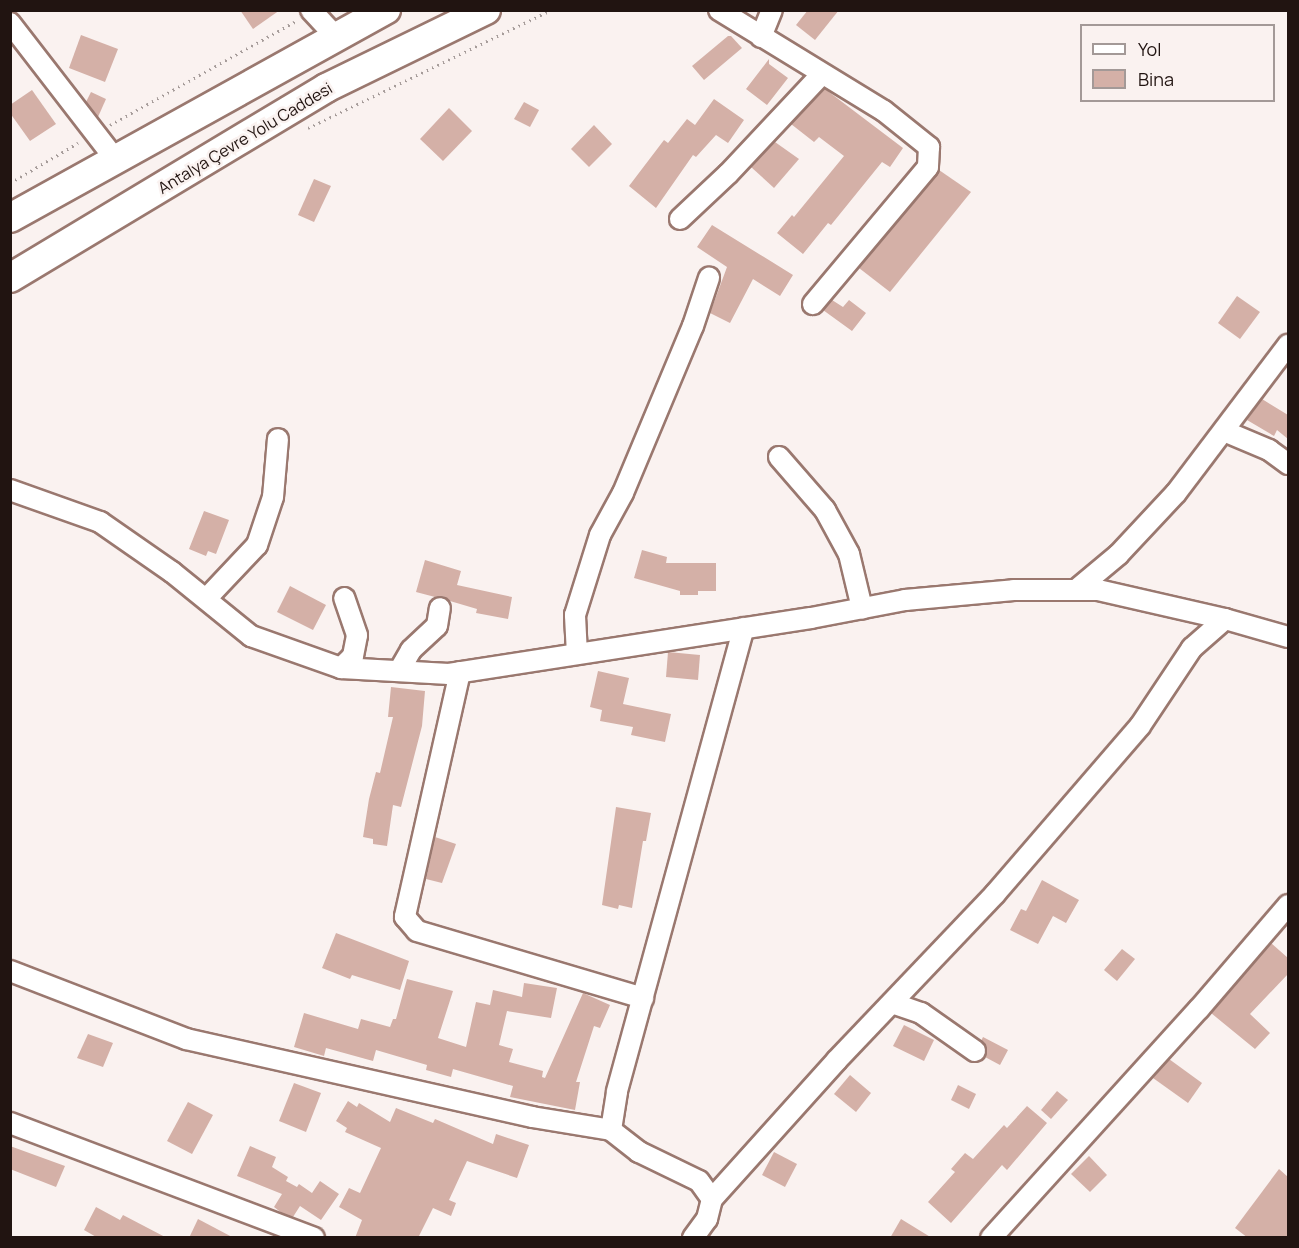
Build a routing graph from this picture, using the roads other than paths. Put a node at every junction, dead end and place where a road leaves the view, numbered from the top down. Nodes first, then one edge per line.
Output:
1 (386, 10) edge
2 (486, 10) edge
3 (719, 10) edge
4 (772, 10) edge
5 (312, 11) edge
6 (10, 23) edge
7 (761, 37) junction
8 (337, 38) junction
9 (821, 75) junction
10 (116, 160) junction
11 (10, 218) edge
12 (680, 219) dead end
13 (10, 278) edge
14 (710, 279) dead end
15 (813, 304) dead end
16 (1288, 345) edge
17 (1224, 431) junction
18 (278, 439) dead end
19 (778, 458) dead end
20 (1288, 464) edge
21 (10, 490) edge
22 (1076, 590) junction
23 (344, 598) dead end
24 (206, 599) junction
25 (440, 608) dead end
26 (862, 608) junction
27 (1224, 619) junction
28 (744, 628) junction
29 (1288, 637) edge
30 (577, 654) junction
31 (341, 668) junction
32 (399, 671) junction
33 (460, 672) junction
34 (1288, 905) edge
35 (10, 971) edge
36 (643, 998) junction
37 (891, 1003) junction
38 (975, 1051) dead end
39 (10, 1124) edge
40 (611, 1130) junction
41 (712, 1199) junction
42 (314, 1238) edge
43 (693, 1238) edge
44 (991, 1238) edge

1 - 8 highway
2 - 13 highway, Antalya Çevre Yolu Caddesi
3 - 7 street
4 - 7 street
5 - 8 street
6 - 10 street
7 - 9 street
8 - 10 highway
9 - 12 street
9 - 15 street
10 - 11 highway
14 - 30 street
16 - 17 street
17 - 20 street
17 - 22 street
18 - 24 street
19 - 26 street
21 - 24 street
22 - 26 street
22 - 27 street
23 - 31 street
24 - 31 street
25 - 32 street
26 - 28 street
27 - 29 street
27 - 37 street
28 - 30 street
28 - 36 street
30 - 33 street
31 - 32 street
32 - 33 street
33 - 36 street
34 - 44 street
35 - 40 street
36 - 40 street
37 - 38 street
37 - 41 street
39 - 42 street
40 - 41 street
41 - 43 street

